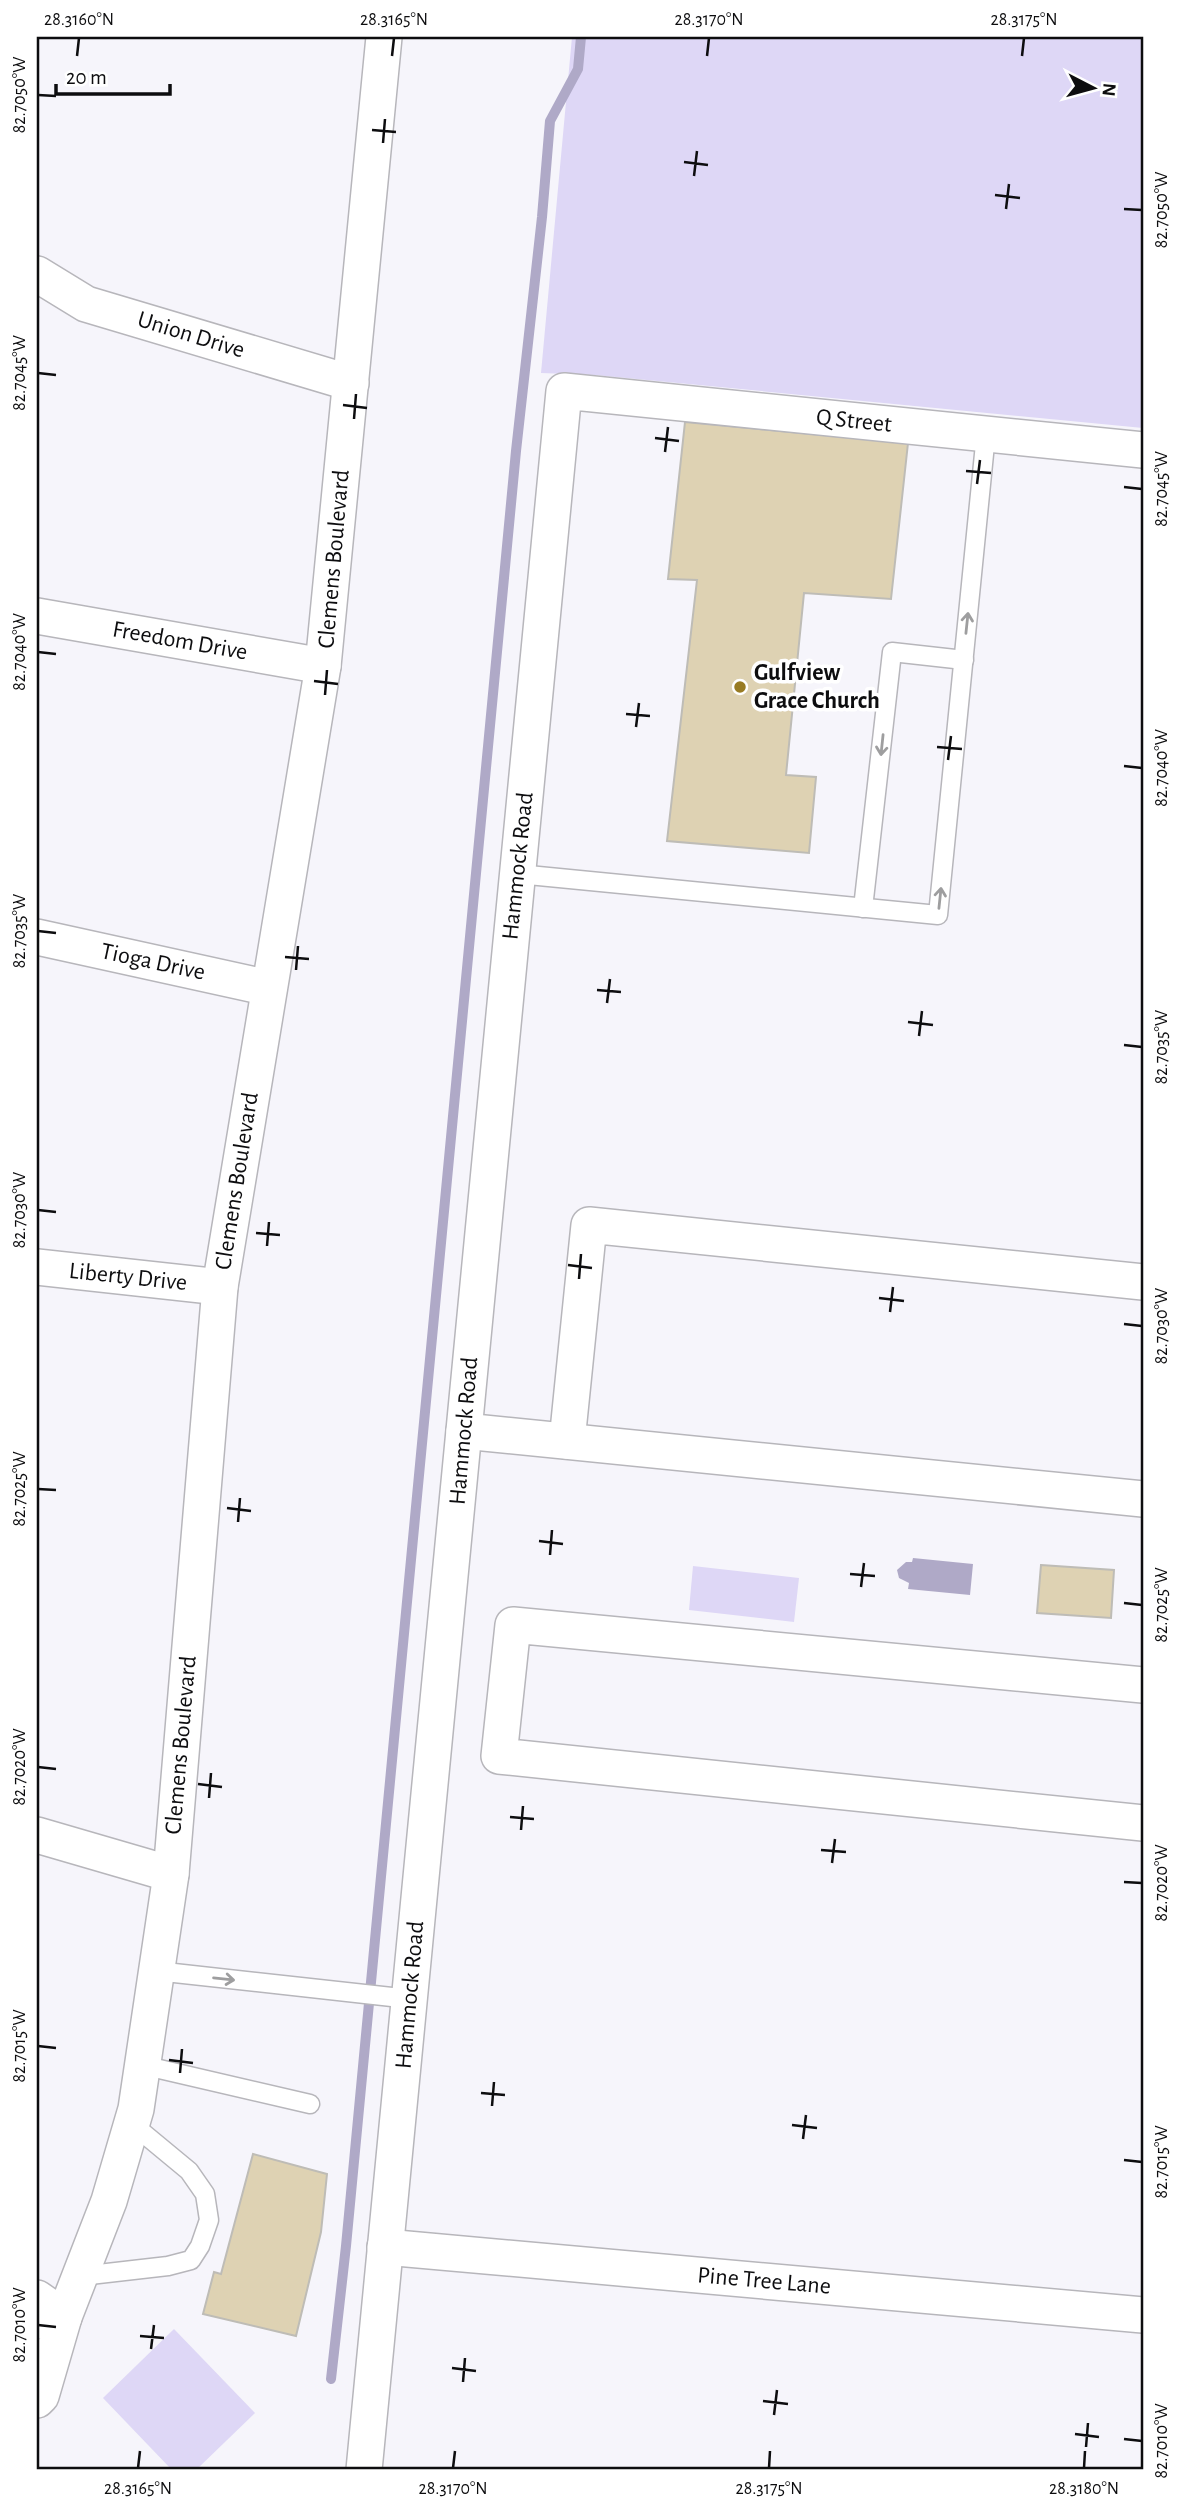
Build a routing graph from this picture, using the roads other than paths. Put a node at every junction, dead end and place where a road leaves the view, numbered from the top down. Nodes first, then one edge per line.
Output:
1 (384, 37) edge
2 (37, 274) edge
3 (351, 383) junction
4 (564, 391) joint
5 (986, 434) junction
6 (1143, 450) edge
7 (37, 616) edge
8 (964, 660) junction
9 (323, 666) junction
10 (518, 874) junction
11 (863, 908) junction
12 (37, 937) edge
13 (270, 988) junction
14 (37, 1267) edge
15 (1143, 1282) edge
16 (220, 1287) junction
17 (464, 1431) junction
18 (566, 1441) junction
19 (1143, 1499) edge
20 (1143, 1685) edge
21 (1143, 1823) edge
22 (37, 1835) edge
23 (171, 1874) junction
24 (156, 1971) junction
25 (394, 1997) junction
26 (142, 2065) junction
27 (310, 2104) dead end
28 (131, 2123) junction
29 (385, 2247) junction
30 (81, 2276) junction
31 (46, 2312) edge
32 (1143, 2315) edge
33 (37, 2400) edge
34 (364, 2470) edge

1 - 3 street, Clemens Boulevard
2 - 3 street, Union Drive
3 - 9 street, Clemens Boulevard
4 - 5 street, Q Street
4 - 10 street, Hammock Road
5 - 6 street, Q Street
8 -> 5 lane
7 - 9 street, Freedom Drive
8 -> 11 lane
11 -> 8 lane
9 - 13 street, Clemens Boulevard
10 - 11 lane
10 - 17 street, Hammock Road
12 - 13 street, Tioga Drive
13 - 16 street, Clemens Boulevard
14 - 16 street, Liberty Drive
15 - 18 street
16 - 23 street, Clemens Boulevard
17 - 18 street
17 - 25 street, Hammock Road
18 - 19 street
20 - 21 street
22 - 23 street
23 - 24 street, Clemens Boulevard
24 -> 25 lane
24 - 26 street, Clemens Boulevard
25 - 29 street, Hammock Road
26 - 27 lane
26 - 28 street, Clemens Boulevard
28 - 30 street, Clemens Boulevard
28 - 30 lane
29 - 32 street, Pine Tree Lane
29 - 34 street, Hammock Road
30 - 31 street, Clemens Boulevard
31 - 33 street, Clemens Boulevard

